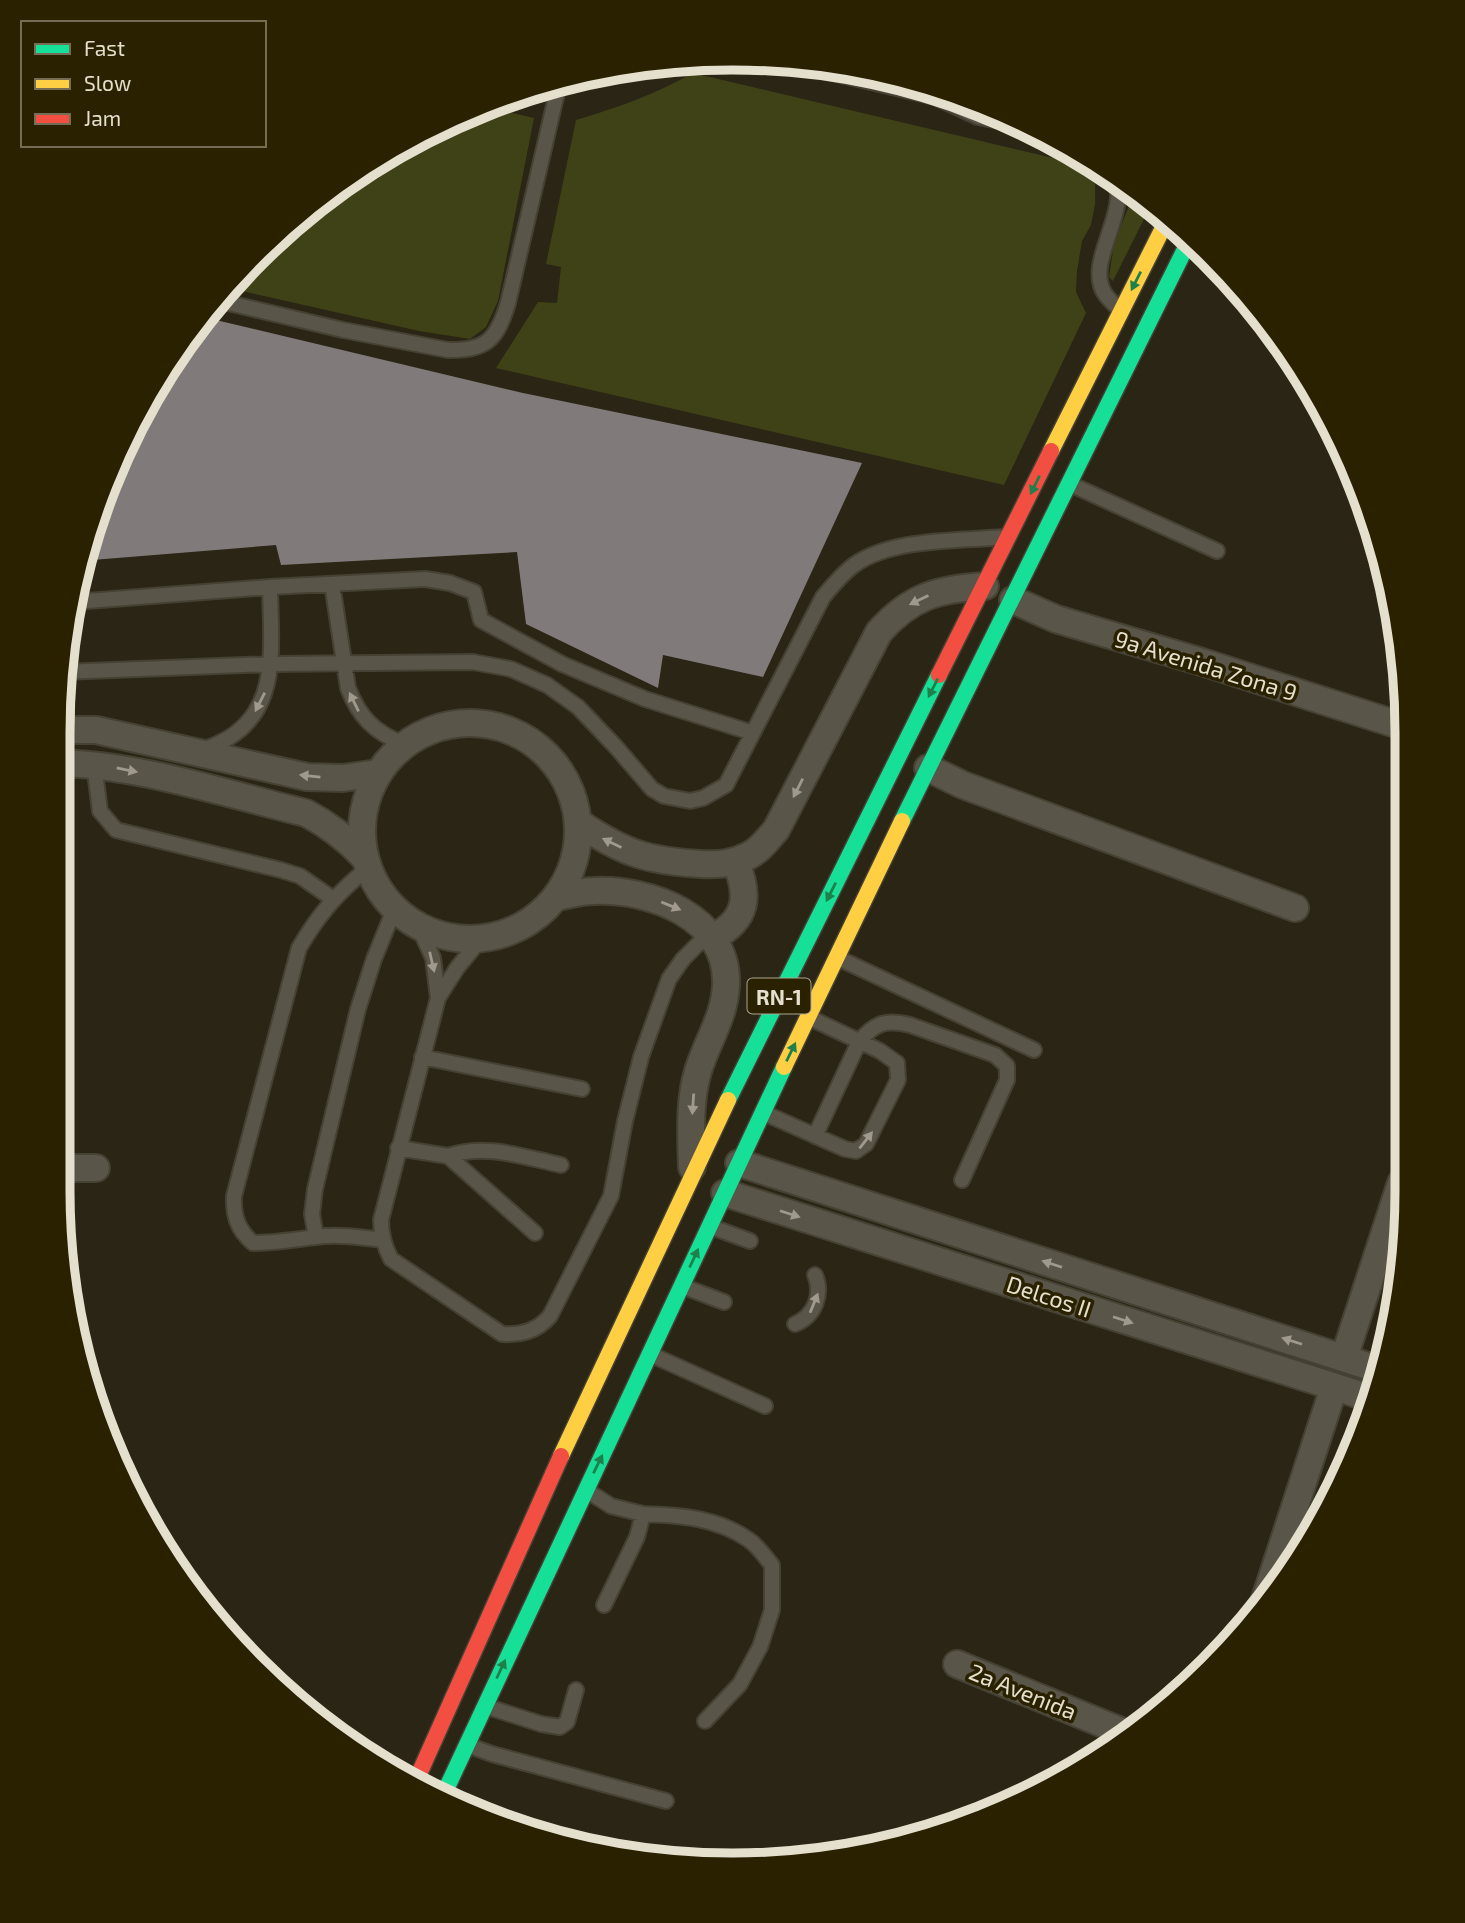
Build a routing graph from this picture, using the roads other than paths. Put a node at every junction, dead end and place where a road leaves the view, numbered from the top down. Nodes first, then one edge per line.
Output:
1 (556, 94) edge
2 (1118, 194) edge
3 (1163, 229) edge
4 (1185, 249) edge
5 (228, 303) edge
6 (1121, 311) junction
7 (1069, 483) junction
8 (1009, 537) junction
9 (1217, 551) dead end
10 (332, 584) junction
11 (985, 586) junction
12 (270, 587) junction
13 (1013, 600) junction
14 (83, 601) edge
15 (271, 664) junction
16 (344, 664) junction
17 (73, 671) edge
18 (1395, 724) edge
19 (70, 730) edge
20 (753, 733) junction
21 (404, 744) junction
22 (197, 751) junction
23 (70, 763) edge
24 (94, 764) junction
25 (928, 768) junction
26 (378, 773) junction
27 (579, 823) junction
28 (735, 861) junction
29 (366, 862) junction
30 (556, 897) junction
31 (333, 899) junction
32 (1295, 908) dead end
33 (394, 910) junction
34 (419, 928) junction
35 (712, 938) junction
36 (480, 940) junction
37 (837, 957) junction
38 (438, 998) junction
39 (808, 1017) junction
40 (859, 1042) junction
41 (1034, 1050) dead end
42 (422, 1057) junction
43 (582, 1089) dead end
44 (762, 1112) junction
45 (815, 1136) junction
46 (398, 1147) junction
47 (448, 1156) junction
48 (739, 1163) junction
49 (561, 1165) dead end
50 (70, 1168) edge
51 (96, 1168) dead end
52 (693, 1178) junction
53 (962, 1180) dead end
54 (725, 1193) junction
55 (1395, 1202) edge
56 (709, 1226) junction
57 (535, 1233) dead end
58 (316, 1237) junction
59 (383, 1240) junction
60 (750, 1241) dead end
61 (815, 1275) dead end
62 (681, 1286) junction
63 (724, 1302) dead end
64 (795, 1324) dead end
65 (650, 1354) junction
66 (1344, 1358) junction
67 (1371, 1367) edge
68 (1334, 1387) junction
69 (1362, 1396) edge
70 (765, 1406) dead end
71 (585, 1490) junction
72 (643, 1514) junction
73 (1278, 1566) edge
74 (604, 1605) dead end
75 (957, 1664) dead end
76 (576, 1690) dead end
77 (484, 1705) junction
78 (705, 1721) dead end
79 (1117, 1730) edge
80 (465, 1744) junction
81 (419, 1774) edge
82 (446, 1788) edge
83 (666, 1801) dead end

1 - 5 lane
2 - 6 lane
3 -> 6 highway, RN-1
4 - 7 highway, RN-1
6 -> 8 highway, RN-1
7 - 9 lane
7 - 13 highway, RN-1
8 - 11 highway, RN-1
8 - 20 lane
10 - 12 lane
10 - 16 lane
10 - 20 lane
11 -> 28 street
11 -> 52 highway, RN-1
12 - 14 lane
12 - 15 lane
13 - 18 street, 9a Avenida Zona 9
13 - 25 highway, RN-1
15 - 16 lane
15 - 17 lane
15 -> 22 lane
16 - 20 lane
21 -> 16 lane
19 - 22 street
21 - 26 street
21 - 27 street
26 -> 22 street
23 - 24 street
24 -> 29 street
24 - 31 lane
25 - 32 street
25 - 37 highway, RN-1
26 - 29 street
28 -> 27 street
27 - 30 street
28 - 35 street
29 - 31 lane
29 - 33 street
30 -> 35 street
30 - 36 street
31 - 58 lane
33 - 34 street
33 - 58 lane
34 - 36 street
34 -> 38 lane
35 -> 52 street
35 - 59 lane
36 - 38 lane
37 - 39 highway, RN-1
37 - 41 lane
38 - 42 lane
39 - 40 lane
44 -> 39 highway, RN-1
40 - 45 lane
45 -> 40 lane
40 - 53 lane
42 - 43 lane
42 - 46 lane
44 - 45 lane
44 - 48 highway, RN-1
46 - 47 lane
46 - 59 lane
47 - 49 lane
47 - 57 lane
48 - 54 highway, RN-1
66 -> 48 street, Delcos II
50 - 51 street
52 - 81 highway, RN-1
54 - 56 highway, RN-1
54 -> 68 street, Delcos II
55 - 66 street
56 - 60 lane
62 -> 56 highway, RN-1
58 - 59 lane
64 -> 61 lane
62 - 63 lane
62 - 65 highway, RN-1
65 - 70 lane
71 -> 65 highway, RN-1
66 - 67 street, Delcos II
68 - 69 street, Delcos II
68 - 73 street
71 - 72 lane
77 -> 71 highway, RN-1
72 - 74 lane
72 - 78 lane
75 - 79 street, 2a Avenida
76 - 77 lane
77 - 80 highway, RN-1
80 - 82 highway, RN-1
80 - 83 lane

